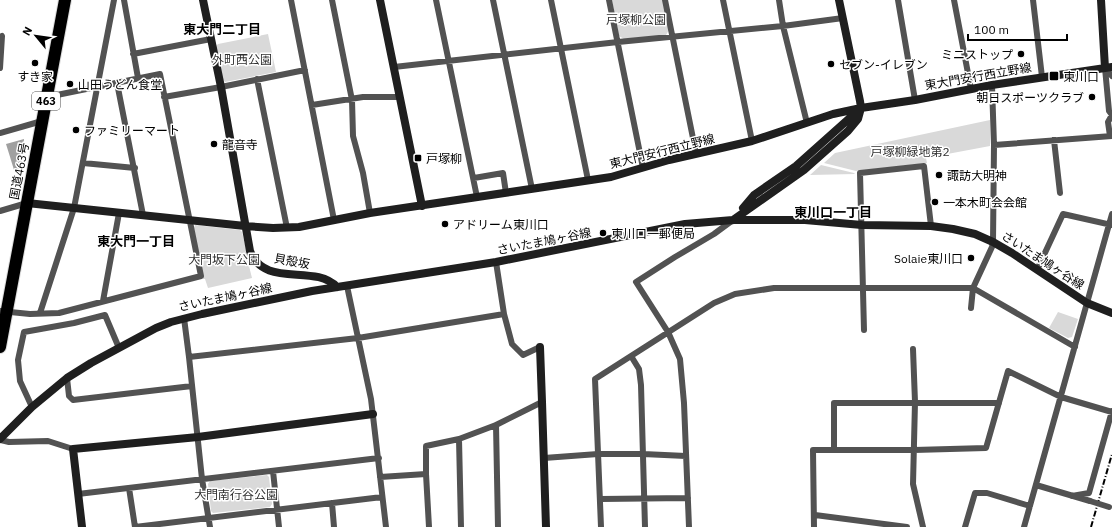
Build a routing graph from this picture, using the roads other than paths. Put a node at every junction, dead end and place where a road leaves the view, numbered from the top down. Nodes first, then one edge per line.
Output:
1 (65, 0) edge
2 (114, 0) edge
3 (124, 0) edge
4 (203, 0) edge
5 (291, 0) edge
6 (332, 0) edge
7 (380, 0) edge
8 (436, 0) edge
9 (493, 0) edge
10 (552, 0) edge
11 (609, 0) edge
12 (665, 0) edge
13 (723, 0) edge
14 (778, 0) edge
15 (839, 0) edge
16 (898, 0) edge
17 (954, 0) edge
18 (1033, 0) edge
19 (1101, 0) edge
20 (843, 18) junction
21 (783, 26) junction
22 (729, 31) junction
23 (0, 37) edge
24 (672, 37) junction
25 (211, 40) junction
26 (618, 42) junction
27 (561, 49) junction
28 (133, 54) junction
29 (504, 55) junction
30 (449, 62) junction
31 (394, 67) junction
32 (0, 68) edge
33 (1109, 68) edge
34 (305, 70) junction
35 (1112, 76) edge
36 (1042, 77) junction
37 (138, 78) junction
38 (257, 79) junction
39 (117, 83) junction
40 (992, 85) junction
41 (97, 87) junction
42 (221, 87) junction
43 (971, 89) junction
44 (47, 97) junction
45 (164, 97) junction
46 (400, 97) junction
47 (352, 100) junction
48 (915, 100) junction
49 (312, 105) junction
50 (861, 108) junction
51 (1112, 115) edge
52 (42, 121) junction
53 (807, 123) junction
54 (0, 133) edge
55 (1111, 136) edge
56 (1054, 140) junction
57 (752, 141) junction
58 (994, 145) junction
59 (696, 153) junction
60 (83, 163) junction
61 (135, 168) junction
62 (643, 168) junction
63 (474, 178) junction
64 (588, 180) junction
65 (532, 189) junction
66 (506, 193) junction
67 (1060, 193) dead end
68 (477, 197) junction
69 (27, 203) junction
70 (422, 206) junction
71 (74, 208) junction
72 (0, 211) edge
73 (119, 213) junction
74 (370, 213) junction
75 (1112, 214) edge
76 (143, 215) junction
77 (190, 220) junction
78 (334, 220) junction
79 (733, 220) junction
80 (862, 225) junction
81 (1111, 225) edge
82 (246, 226) junction
83 (931, 226) junction
84 (287, 228) junction
85 (993, 242) junction
86 (496, 262) junction
87 (1037, 270) junction
88 (347, 286) junction
89 (337, 287) junction
90 (864, 288) junction
91 (973, 288) junction
92 (103, 301) junction
93 (1087, 303) junction
94 (971, 308) dead end
95 (3, 311) edge
96 (1112, 312) edge
97 (40, 313) junction
98 (504, 314) junction
99 (184, 318) junction
100 (864, 330) dead end
101 (668, 332) junction
102 (358, 338) junction
103 (0, 347) edge
104 (540, 347) joint
105 (1076, 347) junction
106 (119, 348) junction
107 (912, 349) dead end
108 (632, 356) junction
109 (189, 357) junction
110 (67, 378) junction
111 (192, 386) junction
112 (1061, 397) junction
113 (542, 402) junction
114 (914, 402) junction
115 (999, 403) junction
116 (32, 407) junction
117 (1112, 411) edge
118 (373, 414) junction
119 (496, 425) junction
120 (198, 437) junction
121 (0, 439) edge
122 (459, 439) junction
123 (73, 449) junction
124 (834, 450) junction
125 (914, 450) junction
126 (598, 454) junction
127 (643, 454) junction
128 (686, 456) junction
129 (379, 458) junction
130 (544, 458) junction
131 (273, 471) junction
132 (426, 474) junction
133 (380, 477) junction
134 (202, 479) junction
135 (1036, 485) junction
136 (129, 488) junction
137 (78, 494) junction
138 (1072, 496) junction
139 (382, 497) junction
140 (688, 498) junction
141 (601, 499) junction
142 (644, 499) junction
143 (332, 503) junction
144 (1030, 506) junction
145 (1110, 507) edge
146 (277, 510) junction
147 (815, 515) junction
148 (209, 518) junction
149 (82, 527) edge
150 (135, 527) edge
151 (210, 527) edge
152 (279, 527) edge
153 (334, 527) edge
154 (386, 527) edge
155 (429, 527) edge
156 (461, 527) edge
157 (498, 527) edge
158 (546, 527) edge
159 (601, 527) edge
160 (645, 527) edge
161 (689, 527) edge
162 (814, 527) edge
163 (908, 527) edge
164 (923, 527) edge
165 (965, 527) edge
166 (1024, 527) edge

1 - 44 highway, 国道463号 / 463
2 - 41 street
3 - 28 street
4 - 25 main road, 貝殻坂
5 - 34 street
6 - 47 street
7 - 31 main road
8 - 30 street
9 - 29 street
10 - 27 street
11 - 26 street
12 - 24 street
13 - 22 street
14 - 21 street
15 - 20 main road
16 - 48 street
17 - 43 street
18 - 36 street
19 - 33 main road
20 - 21 street
20 - 50 main road
21 - 22 street
21 - 53 street
22 - 24 street
22 - 57 street
23 - 32 street
24 - 26 street
24 - 59 street
25 - 28 street
25 - 42 main road, 貝殻坂
26 - 27 street
26 - 62 street
27 - 29 street
27 - 64 street
28 - 37 street
29 - 30 street
29 - 65 street
30 - 31 street
30 - 63 street
31 - 46 main road
33 - 35 street
33 - 36 main road, 東大門安行西立野線
33 - 51 street
34 - 38 street
34 - 49 street
36 - 40 main road, 東大門安行西立野線
37 - 39 street
37 - 45 street
38 - 42 street
38 - 84 street
39 - 41 street
39 - 61 street
40 - 43 main road, 東大門安行西立野線
40 - 58 street
41 - 44 street
41 - 60 street
42 - 45 street
42 - 82 main road, 貝殻坂
43 - 48 main road, 東大門安行西立野線
44 - 52 highway, 国道463号 / 463
45 - 77 street
46 - 47 street
46 - 70 main road
47 - 49 street
47 - 74 street
48 - 50 main road, 東大門安行西立野線
49 - 78 street
50 - 53 main road, 東大門安行西立野線
50 - 79 main road
51 - 55 street
52 - 54 street
52 - 69 highway, 国道463号 / 463
53 - 57 main road, 東大門安行西立野線
55 - 56 street
56 - 58 street
56 - 67 street
57 - 59 main road, 東大門安行西立野線
58 - 85 street
59 - 62 main road, 東大門安行西立野線
60 - 61 street
60 - 71 street
61 - 76 street
62 - 64 main road, 東大門安行西立野線
63 - 66 street
63 - 68 street
64 - 65 main road, 東大門安行西立野線
65 - 66 main road, 東大門安行西立野線
66 - 68 main road, 東大門安行西立野線
68 - 70 main road, 東大門安行西立野線
69 - 71 main road, 東大門安行西立野線
69 - 72 street
69 - 95 highway, 国道463号 / 463
70 - 74 main road, 東大門安行西立野線
71 - 73 main road, 東大門安行西立野線
71 - 97 street
73 - 76 main road, 東大門安行西立野線
73 - 92 street
74 - 78 main road, 東大門安行西立野線
75 - 81 street
76 - 77 main road, 東大門安行西立野線
77 - 82 main road, 東大門安行西立野線
77 - 92 street
78 - 84 main road, 東大門安行西立野線
79 - 80 main road, さいたま鳩ヶ谷線
79 - 86 main road, さいたま鳩ヶ谷線
79 - 101 street
80 - 83 main road, さいたま鳩ヶ谷線
80 - 83 street
80 - 90 street
81 - 87 street
81 - 93 street
82 - 84 main road, 東大門安行西立野線
82 - 89 main road, 貝殻坂
83 - 85 main road, さいたま鳩ヶ谷線
85 - 87 main road, さいたま鳩ヶ谷線
85 - 91 street
86 - 88 main road, さいたま鳩ヶ谷線
86 - 98 street
87 - 93 main road, さいたま鳩ヶ谷線
88 - 89 main road, さいたま鳩ヶ谷線
88 - 102 street
89 - 99 main road, さいたま鳩ヶ谷線
90 - 91 street
90 - 100 street
90 - 101 street
91 - 94 street
91 - 105 street
92 - 97 street
93 - 96 main road, さいたま鳩ヶ谷線
93 - 105 street
95 - 97 street
95 - 103 highway, 国道463号 / 463
98 - 102 street
98 - 104 street
99 - 106 main road, さいたま鳩ヶ谷線
99 - 109 street
101 - 108 street
101 - 128 street
102 - 109 street
102 - 118 street
104 - 113 main road
105 - 112 street
106 - 110 main road, さいたま鳩ヶ谷線
106 - 116 street
107 - 114 street
108 - 126 street
108 - 127 street
109 - 111 street
110 - 111 street
110 - 116 main road, さいたま鳩ヶ谷線
111 - 120 street
112 - 115 street
112 - 117 street
112 - 135 street
113 - 119 street
113 - 130 main road
114 - 115 street
114 - 124 street
114 - 125 street
115 - 125 street
116 - 121 main road, さいたま鳩ヶ谷線
117 - 138 street
118 - 120 main road
118 - 129 street
119 - 122 street
119 - 157 street
120 - 123 main road
120 - 134 street
121 - 123 street
122 - 132 street
122 - 156 street
123 - 137 main road
124 - 125 street
124 - 147 street
125 - 164 street
126 - 127 street
126 - 130 street
126 - 141 street
127 - 128 street
127 - 142 street
128 - 140 street
129 - 131 street
129 - 133 street
130 - 158 main road
131 - 134 street
131 - 146 street
132 - 133 street
132 - 155 street
133 - 139 street
134 - 136 street
134 - 148 street
135 - 138 street
135 - 144 street
136 - 137 street
136 - 150 street
137 - 149 main road
138 - 145 street, bridge
139 - 143 street
139 - 154 street
140 - 142 street
140 - 161 street
141 - 142 street
141 - 159 street
142 - 160 street
143 - 146 street
143 - 153 street
144 - 165 street
144 - 166 street
146 - 148 street
146 - 152 street
147 - 162 street
147 - 163 street
148 - 150 street
148 - 151 street

